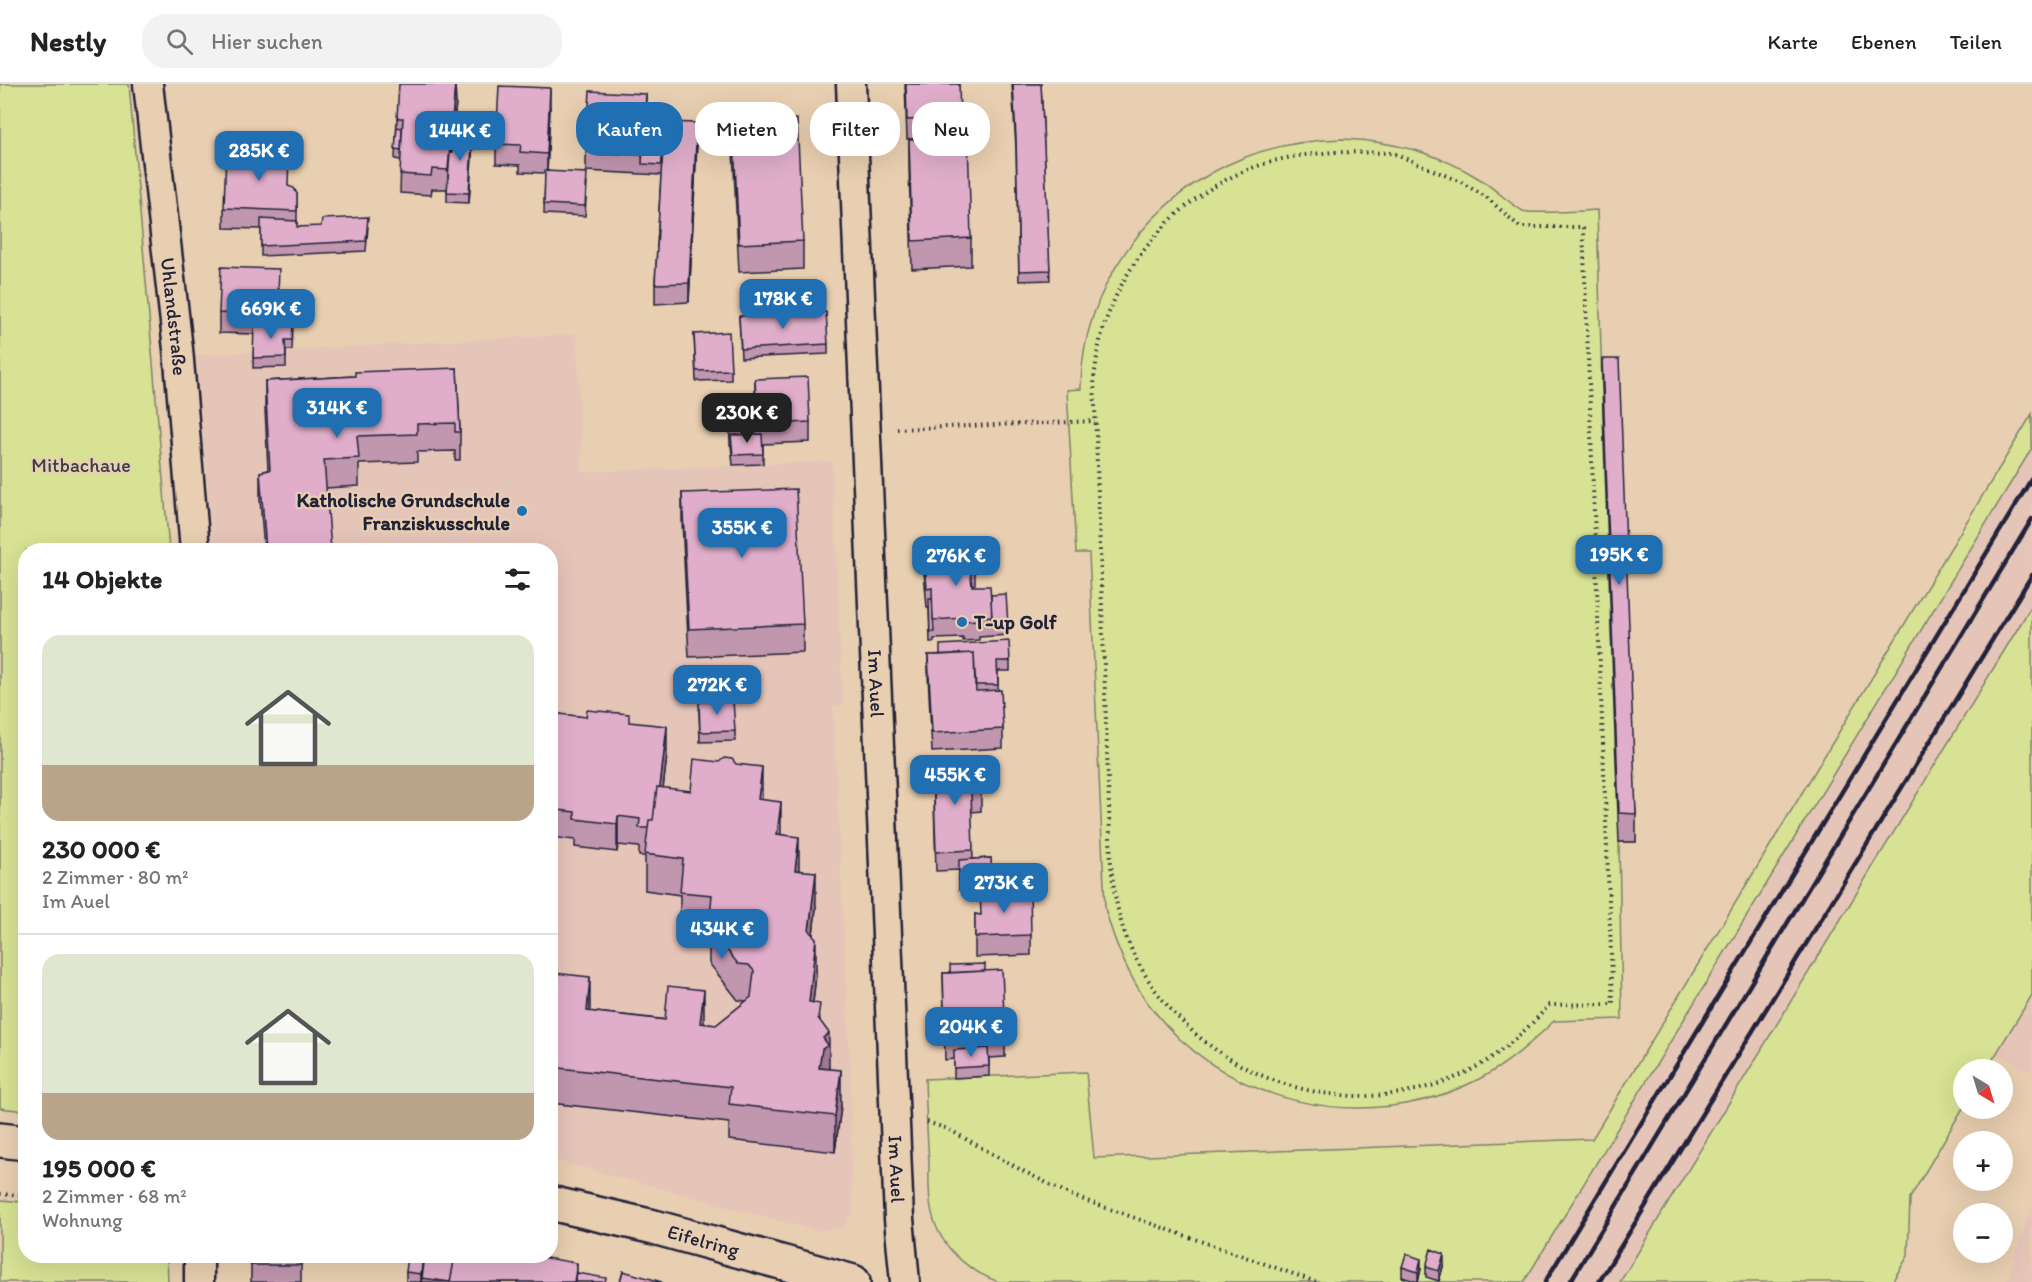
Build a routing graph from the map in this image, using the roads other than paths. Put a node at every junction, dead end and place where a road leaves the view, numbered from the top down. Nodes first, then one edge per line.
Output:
1 (148, 84) edge
2 (851, 84) edge
3 (194, 543) edge
4 (0, 1140) edge
5 (18, 1142) edge
6 (558, 1205) edge
7 (199, 1263) edge
8 (199, 1282) edge
9 (853, 1282) edge
10 (905, 1282) edge

1 - 3 street, Uhlandstraße
2 - 10 street, Im Auel
4 - 5 main road
6 - 9 main road, Eifelring
7 - 8 street

